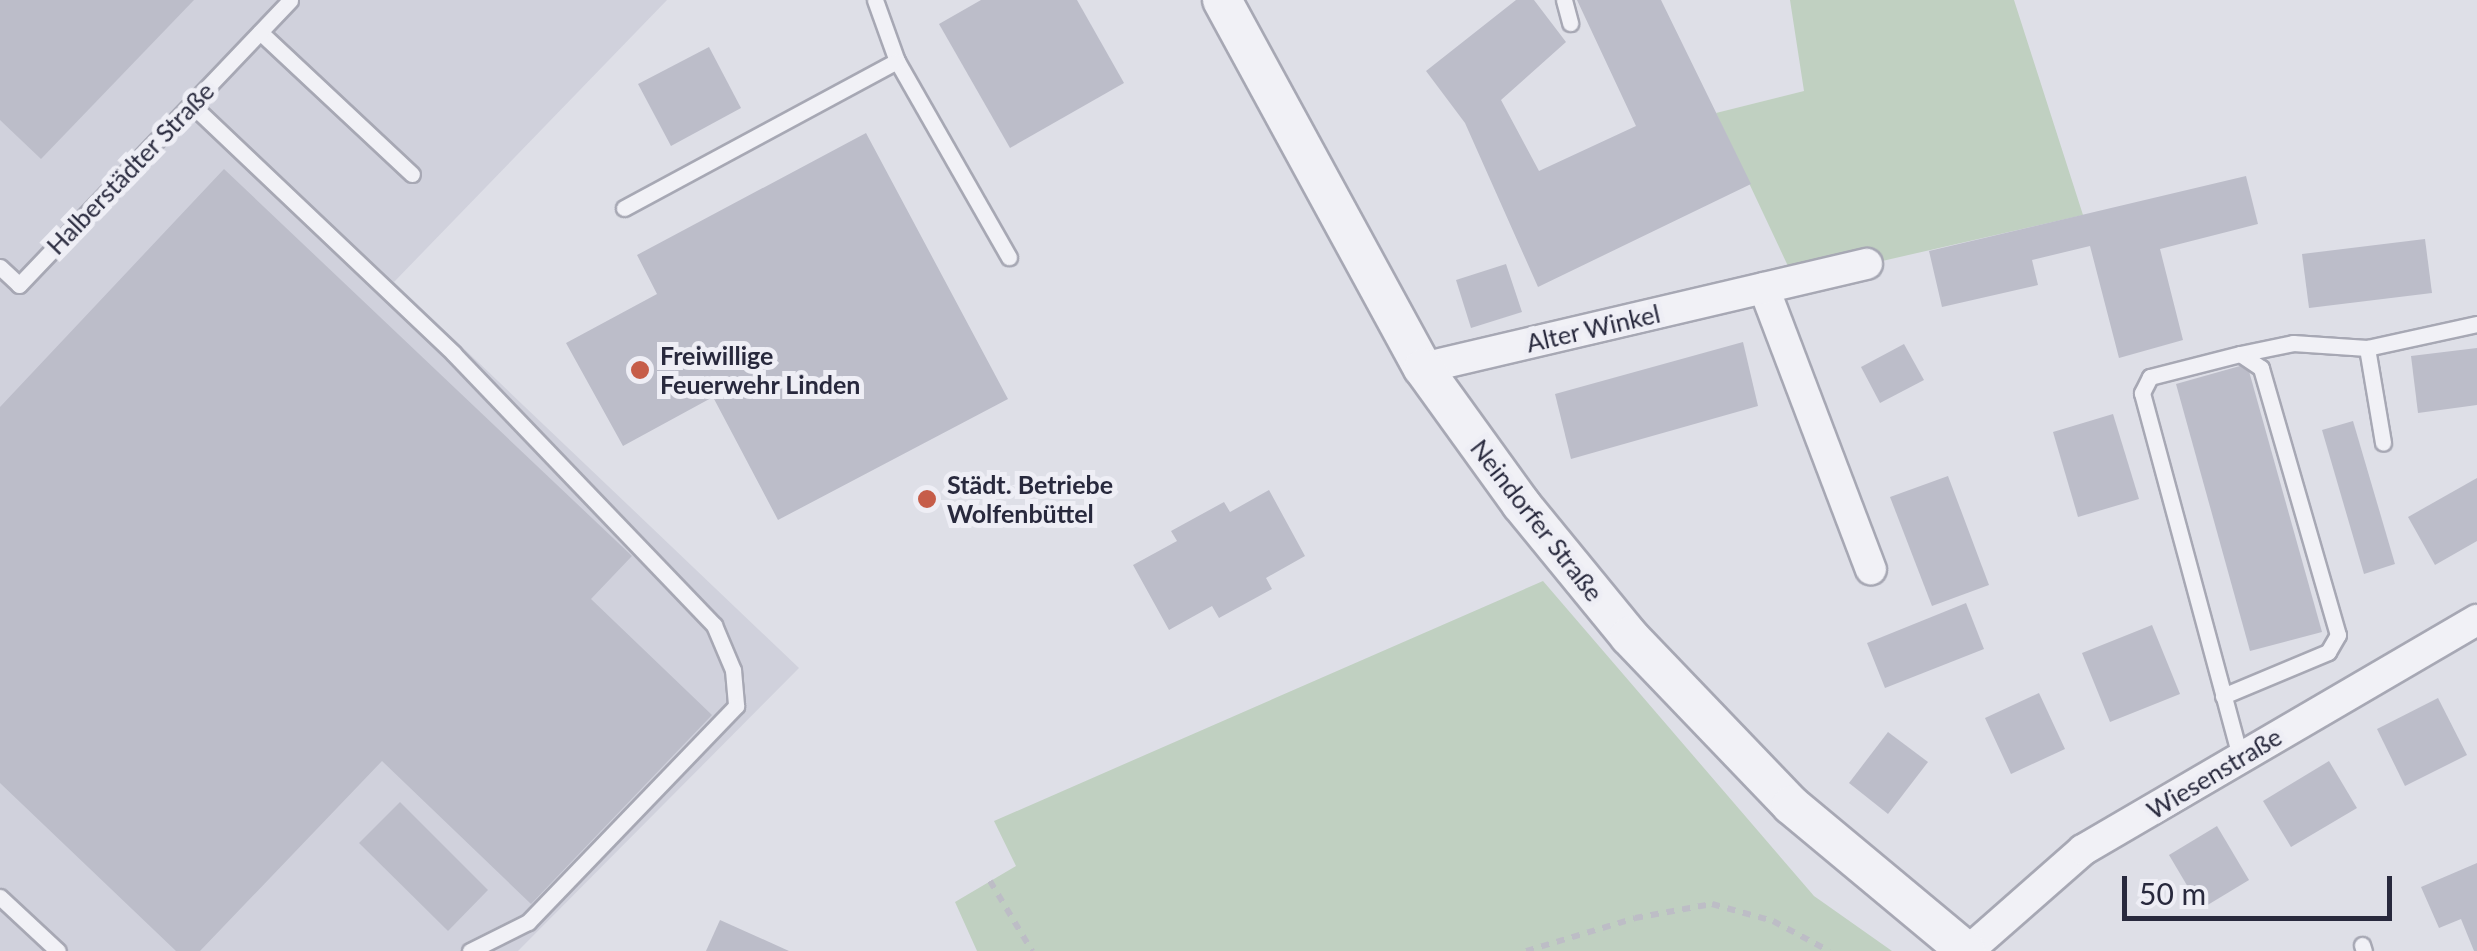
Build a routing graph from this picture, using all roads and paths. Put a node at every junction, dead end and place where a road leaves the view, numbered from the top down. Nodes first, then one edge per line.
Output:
1 (290, 0) edge
2 (875, 0) edge
3 (1222, 0) edge
4 (1564, 0) edge
5 (1570, 22) dead end
6 (260, 32) junction
7 (897, 62) junction
8 (192, 104) junction
9 (412, 174) dead end
10 (624, 208) dead end
11 (1009, 257) dead end
12 (1867, 264) dead end
13 (0, 267) edge
14 (1764, 288) junction
15 (2477, 324) edge
16 (2367, 348) junction
17 (2240, 354) junction
18 (1422, 368) junction
19 (2383, 442) dead end
20 (1871, 568) dead end
21 (2477, 620) edge
22 (2224, 696) junction
23 (2240, 758) junction
24 (990, 881) dead end
25 (0, 896) edge
26 (58, 951) edge
27 (470, 951) edge
28 (1032, 951) edge
29 (1526, 951) edge
30 (1829, 951) edge
31 (1967, 951) edge

1 - 6 lane, Halberstädter Straße
2 - 7 lane
3 - 18 street, Neindorfer Straße
4 - 5 lane
6 - 8 lane, Halberstädter Straße
6 - 9 lane
7 - 10 lane
7 - 11 lane
8 - 13 lane, Halberstädter Straße
8 - 27 lane
12 - 14 street, Alter Winkel
14 - 18 street, Alter Winkel
14 - 20 street
15 - 16 lane
16 - 17 lane
16 - 19 lane
17 - 22 lane
17 - 22 lane
18 - 31 street, Neindorfer Straße
21 - 23 street, Wiesenstraße
22 - 23 lane
23 - 31 street, Wiesenstraße
24 - 28 path
25 - 26 lane
29 - 30 path

